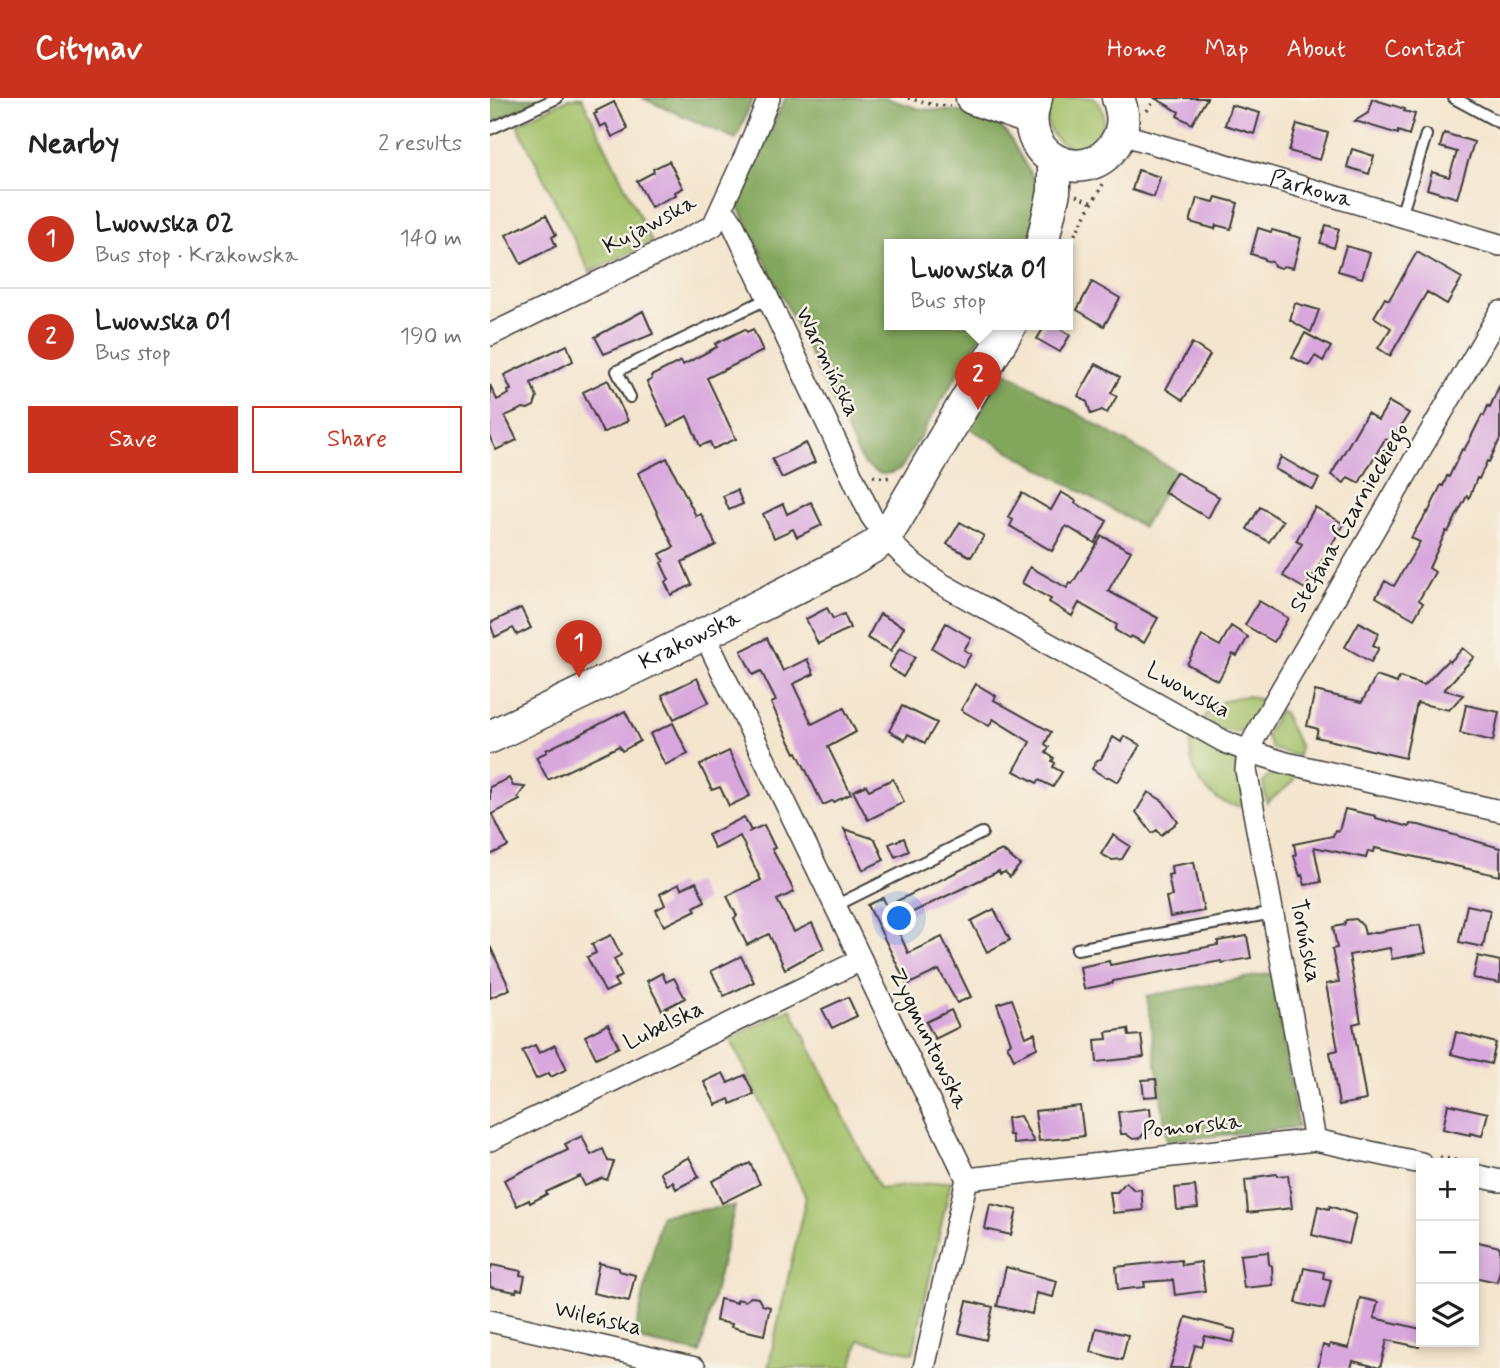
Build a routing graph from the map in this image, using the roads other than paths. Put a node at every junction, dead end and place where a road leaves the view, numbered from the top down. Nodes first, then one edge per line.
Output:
1 (557, 98) edge
2 (769, 98) edge
3 (1454, 98) edge
4 (1119, 99) edge
5 (966, 103) edge
6 (1033, 109) edge
7 (1500, 123) edge
8 (490, 129) edge
9 (1121, 134) junction
10 (1426, 135) dead end
11 (1080, 168) junction
12 (720, 212) junction
13 (1401, 216) junction
14 (1043, 239) edge
15 (1061, 239) edge
16 (1500, 245) edge
17 (767, 299) junction
18 (1500, 312) edge
19 (1007, 330) edge
20 (490, 335) edge
21 (630, 397) dead end
22 (885, 537) junction
23 (704, 634) junction
24 (490, 737) edge
25 (1248, 751) junction
26 (1500, 811) edge
27 (982, 834) dead end
28 (835, 906) junction
29 (1273, 913) junction
30 (1077, 949) dead end
31 (861, 960) junction
32 (490, 1140) edge
33 (1315, 1140) junction
34 (1420, 1158) edge
35 (1479, 1176) edge
36 (967, 1179) junction
37 (1500, 1181) edge
38 (490, 1321) edge
39 (695, 1368) edge
40 (924, 1368) edge

1 - 8 lane
2 - 12 street, Kujawska
3 - 7 lane
4 - 9 street
5 - 6 street
6 - 11 street
9 - 11 street
9 - 13 street, Parkowa
10 - 13 lane
11 - 14 street
11 - 15 street
12 - 17 street, Warmińska
12 - 20 street, Kujawska
13 - 16 street, Parkowa
17 - 21 lane
17 - 22 street, Warmińska
18 - 25 street, Stefana Czarnieckiego
19 - 22 street
22 - 23 street, Krakowska
22 - 25 street, Lwowska
23 - 24 street, Krakowska
23 - 28 street, Zygmuntowska
25 - 26 street, Lwowska
25 - 29 street, Toruńska
27 - 28 lane
28 - 31 street, Zygmuntowska
29 - 30 lane
29 - 33 street, Toruńska
31 - 32 street, Lubelska
31 - 36 street, Zygmuntowska
33 - 34 street, Pomorska
33 - 36 street, Pomorska
35 - 37 street
36 - 40 street
38 - 39 street, Wileńska

